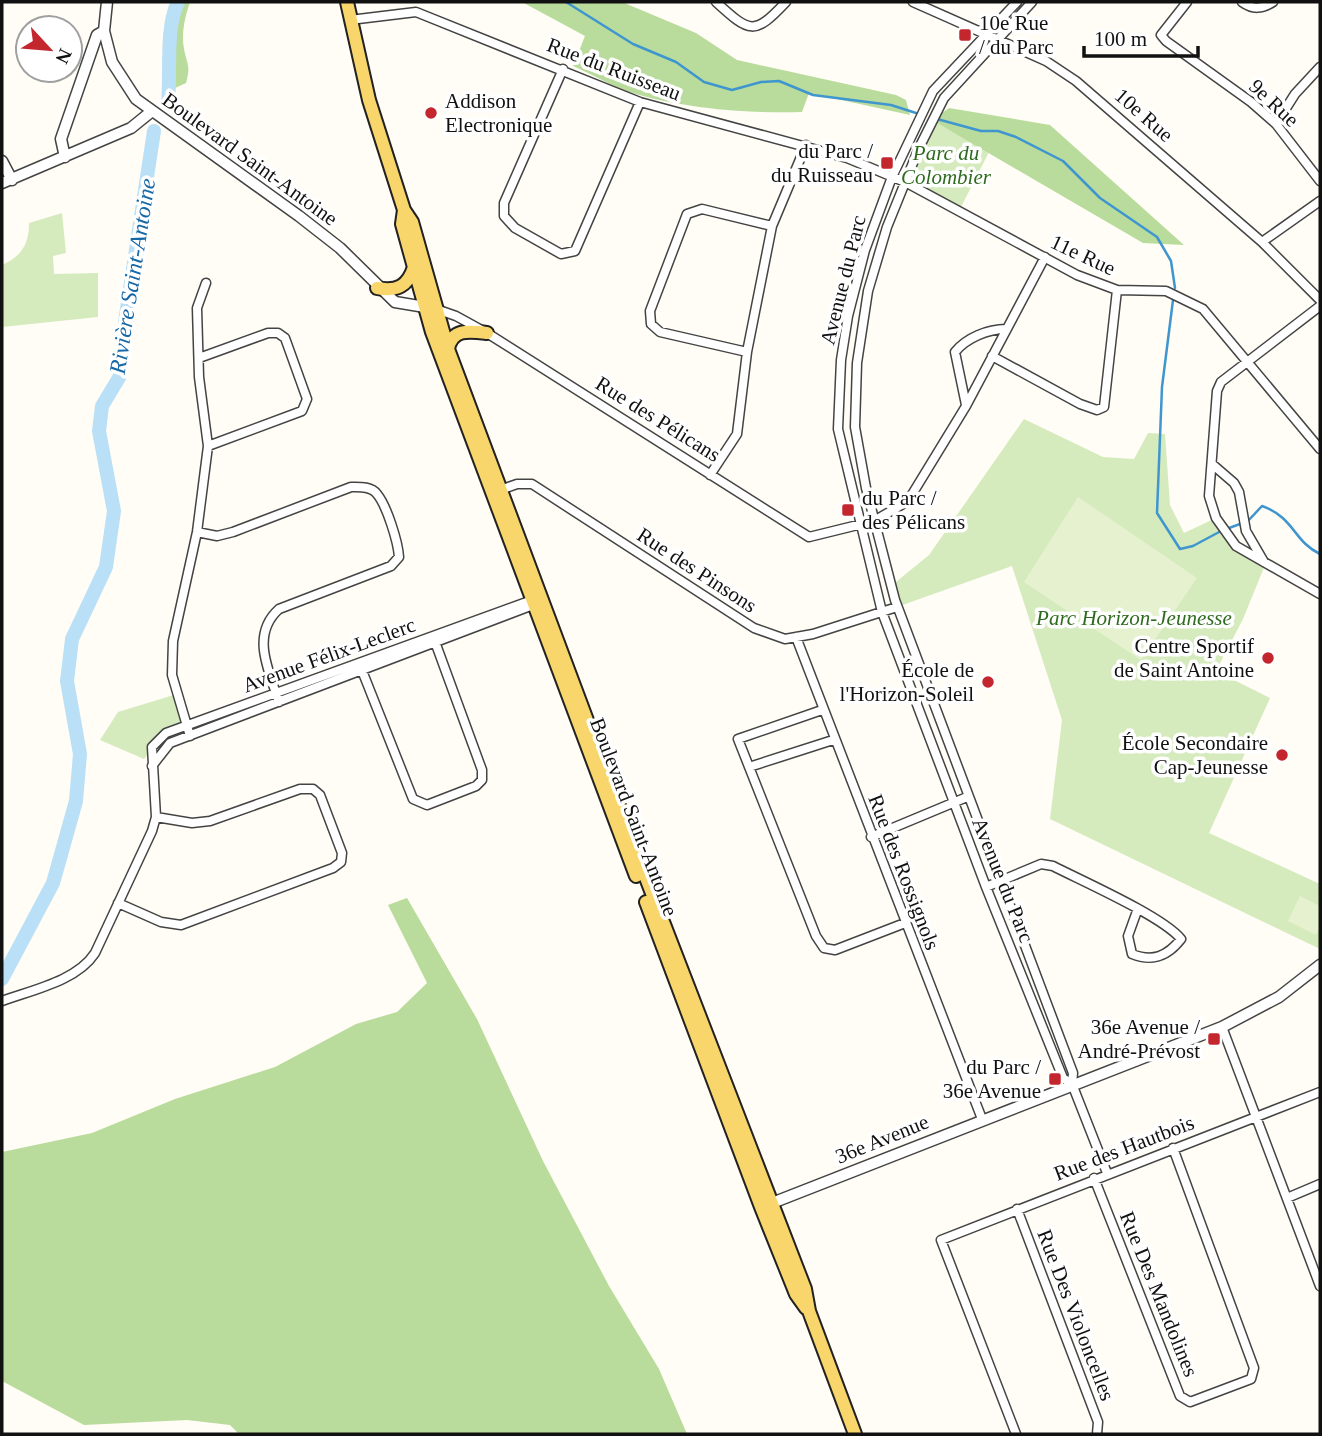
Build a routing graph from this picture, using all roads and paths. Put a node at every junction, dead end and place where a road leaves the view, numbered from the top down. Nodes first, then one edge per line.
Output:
1 (107, 2) edge
2 (347, 2) edge
3 (716, 2) edge
4 (786, 2) edge
5 (913, 2) edge
6 (1017, 2) edge
7 (1032, 2) edge
8 (1187, 2) edge
9 (1242, 2) edge
10 (1273, 2) edge
11 (350, 20) junction
12 (104, 31) junction
13 (986, 34) junction
14 (997, 38) junction
15 (1320, 67) edge
16 (563, 69) junction
17 (640, 102) junction
18 (152, 111) junction
19 (1276, 124) junction
20 (806, 145) junction
21 (65, 156) junction
22 (2, 161) edge
23 (892, 177) junction
24 (1320, 181) edge
25 (7, 182) edge
26 (905, 182) junction
27 (1320, 201) edge
28 (404, 210) junction
29 (772, 226) junction
30 (1262, 242) junction
31 (1045, 257) junction
32 (414, 267) junction
33 (206, 283) dead end
34 (377, 288) junction
35 (1117, 290) junction
36 (1320, 300) edge
37 (1320, 306) edge
38 (431, 308) junction
39 (1006, 329) junction
40 (487, 333) junction
41 (448, 349) junction
42 (747, 352) junction
43 (992, 356) junction
44 (199, 358) junction
45 (1248, 360) junction
46 (967, 406) junction
47 (208, 446) junction
48 (1320, 449) edge
49 (1212, 464) junction
50 (710, 475) junction
51 (497, 492) junction
52 (874, 521) junction
53 (861, 524) junction
54 (197, 532) junction
55 (1265, 565) junction
56 (1320, 594) edge
57 (536, 601) junction
58 (898, 607) junction
59 (882, 612) junction
60 (796, 637) junction
61 (435, 640) junction
62 (361, 667) junction
63 (923, 682) junction
64 (908, 686) junction
65 (278, 698) junction
66 (822, 710) junction
67 (187, 725) junction
68 (190, 736) junction
69 (833, 740) junction
70 (152, 766) junction
71 (749, 767) junction
72 (967, 797) junction
73 (953, 802) junction
74 (156, 817) junction
75 (871, 837) junction
76 (999, 881) junction
77 (986, 887) junction
78 (118, 903) junction
79 (1137, 911) junction
80 (905, 923) junction
81 (1320, 965) edge
82 (2, 1002) edge
83 (1222, 1027) junction
84 (1072, 1084) junction
85 (1320, 1093) edge
86 (1256, 1115) junction
87 (982, 1119) junction
88 (1173, 1148) junction
89 (1107, 1173) junction
90 (1094, 1178) junction
91 (1320, 1184) edge
92 (1287, 1198) junction
93 (766, 1205) junction
94 (1017, 1209) junction
95 (1320, 1286) edge
96 (855, 1434) edge
97 (1016, 1434) edge
98 (1097, 1434) edge

1 - 12 street, Boulevard Saint-Antoine
2 - 11 main road
3 - 4 street
5 - 13 street, 10e Rue
6 - 13 street, Avenue du Parc
7 - 14 street, Avenue du Parc
8 - 19 street, 9e Rue
9 - 10 street
11 - 16 street, Rue du Ruisseau
11 - 28 main road
12 - 18 street, Boulevard Saint-Antoine
12 - 21 street
13 - 14 street, 10e Rue
13 - 23 street, Avenue du Parc
14 - 26 street, Avenue du Parc
14 - 30 street, 10e Rue
15 - 19 street
16 - 17 street, Rue du Ruisseau
16 - 17 street
17 - 20 street, Rue du Ruisseau
18 - 21 street
18 - 34 street, Boulevard Saint-Antoine
19 - 24 street, 9e Rue
20 - 23 street, Rue du Ruisseau
20 - 29 street
21 - 25 street
22 - 25 street
23 - 26 street, Rue du Ruisseau
23 - 53 street, Avenue du Parc
26 - 31 street, 11e Rue
26 - 52 street, Avenue du Parc
27 - 30 street
28 - 32 main road
28 - 38 main road
29 - 42 street
29 - 42 street
30 - 36 street, 10e Rue
31 - 35 street, 11e Rue
31 - 39 street, Rue des Pélicans
32 - 34 main road
32 - 38 main road
33 - 44 street
34 - 38 street, Boulevard Saint-Antoine
35 - 43 street
35 - 45 street, 11e Rue
37 - 45 street
38 - 40 street, Rue des Pélicans
38 - 41 main road, Boulevard Saint-Antoine
38 - 51 main road, Boulevard Saint-Antoine
39 - 43 street, Rue des Pélicans
39 - 46 street
40 - 41 main road
40 - 50 street, Rue des Pélicans
41 - 51 main road, Boulevard Saint-Antoine
42 - 50 street
43 - 46 street, Rue des Pélicans
44 - 47 street
44 - 47 street
45 - 48 street, 11e Rue
45 - 49 street
46 - 52 street, Rue des Pélicans
47 - 54 street
49 - 55 street
49 - 55 street
50 - 53 street, Rue des Pélicans
51 - 57 main road, Boulevard Saint-Antoine
51 - 60 street, Rue des Pinsons
52 - 53 street, Rue des Pélicans
52 - 58 street, Avenue du Parc
53 - 59 street, Avenue du Parc
54 - 65 street
54 - 67 street
55 - 56 street
57 - 61 street, Avenue Félix-Leclerc
57 - 93 main road, Boulevard Saint-Antoine
58 - 59 street, Rue des Pinsons
58 - 63 street, Avenue du Parc
59 - 60 street, Rue des Pinsons
59 - 64 street, Avenue du Parc
60 - 66 street, Rue des Rossignols
61 - 62 street, Avenue Félix-Leclerc
61 - 62 street
62 - 65 street, Avenue Félix-Leclerc
63 - 64 street
63 - 72 street, Avenue du Parc
64 - 73 street, Avenue du Parc
65 - 67 street, Avenue Félix-Leclerc
65 - 68 street, Avenue Félix-Leclerc
66 - 69 street, Rue des Rossignols
66 - 71 street
67 - 68 street
67 - 70 street, Avenue Félix-Leclerc
68 - 70 street, Avenue Félix-Leclerc
69 - 71 street
69 - 75 street, Rue des Rossignols
70 - 74 street, Avenue Félix-Leclerc
71 - 80 street
72 - 73 street
72 - 76 street, Avenue du Parc
73 - 75 street
73 - 77 street, Avenue du Parc
74 - 78 street, Avenue Félix-Leclerc
74 - 78 street
75 - 80 street, Rue des Rossignols
76 - 77 street
76 - 79 street
76 - 84 street, Avenue du Parc
77 - 84 street, Avenue du Parc
78 - 82 street, Avenue Félix-Leclerc
79 - 79 street
80 - 87 street, Rue des Rossignols
81 - 83 street, 36e Avenue
83 - 84 street, 36e Avenue
83 - 86 street
84 - 87 street, 36e Avenue
84 - 89 street, Avenue du Parc
85 - 86 street, Rue des Hautbois
86 - 88 street, Rue des Hautbois
86 - 92 street
87 - 93 street, 36e Avenue
88 - 89 street, Rue des Hautbois
88 - 90 street, Rue Des Mandolines
89 - 90 street, Rue des Hautbois
90 - 94 street, Rue des Hautbois
91 - 92 street
92 - 95 street
93 - 96 main road, Boulevard Saint-Antoine
94 - 97 street, Rue des Hautbois
94 - 98 street, Rue Des Violoncelles

